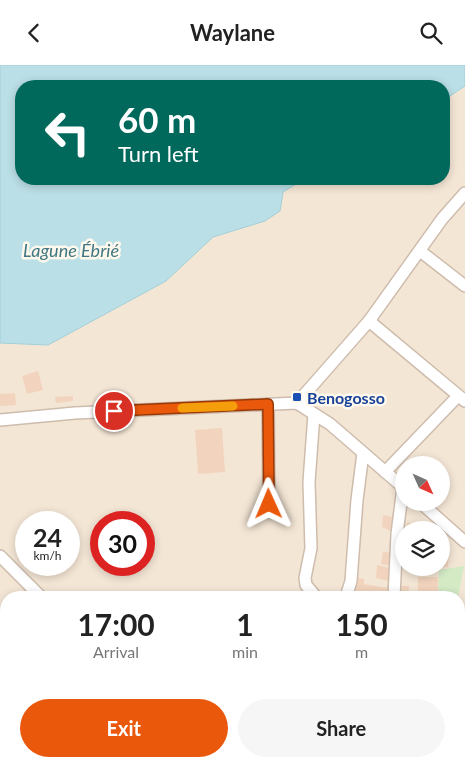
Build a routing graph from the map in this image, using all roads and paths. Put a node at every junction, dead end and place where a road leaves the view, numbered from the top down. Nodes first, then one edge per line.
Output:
1 (465, 193) edge
2 (420, 251) junction
3 (465, 287) edge
4 (369, 321) junction
5 (462, 398) edge
6 (297, 403) junction
7 (268, 404) junction
8 (314, 414) junction
9 (0, 420) edge
10 (363, 453) junction
11 (385, 472) junction
12 (395, 480) edge
13 (269, 504) dead end
14 (400, 511) edge
15 (430, 511) edge
16 (465, 542) edge
17 (0, 556) edge
18 (31, 591) edge
19 (311, 591) edge
20 (348, 591) edge
21 (394, 591) edge

1 - 2 street
2 - 3 street
2 - 4 street
4 - 5 street
4 - 6 street
5 - 11 street
6 - 7 street
6 - 8 street
7 - 9 street
7 - 13 street
8 - 10 street
8 - 19 street
10 - 11 street
10 - 20 street
11 - 12 street
14 - 21 street
15 - 16 street
17 - 18 street

